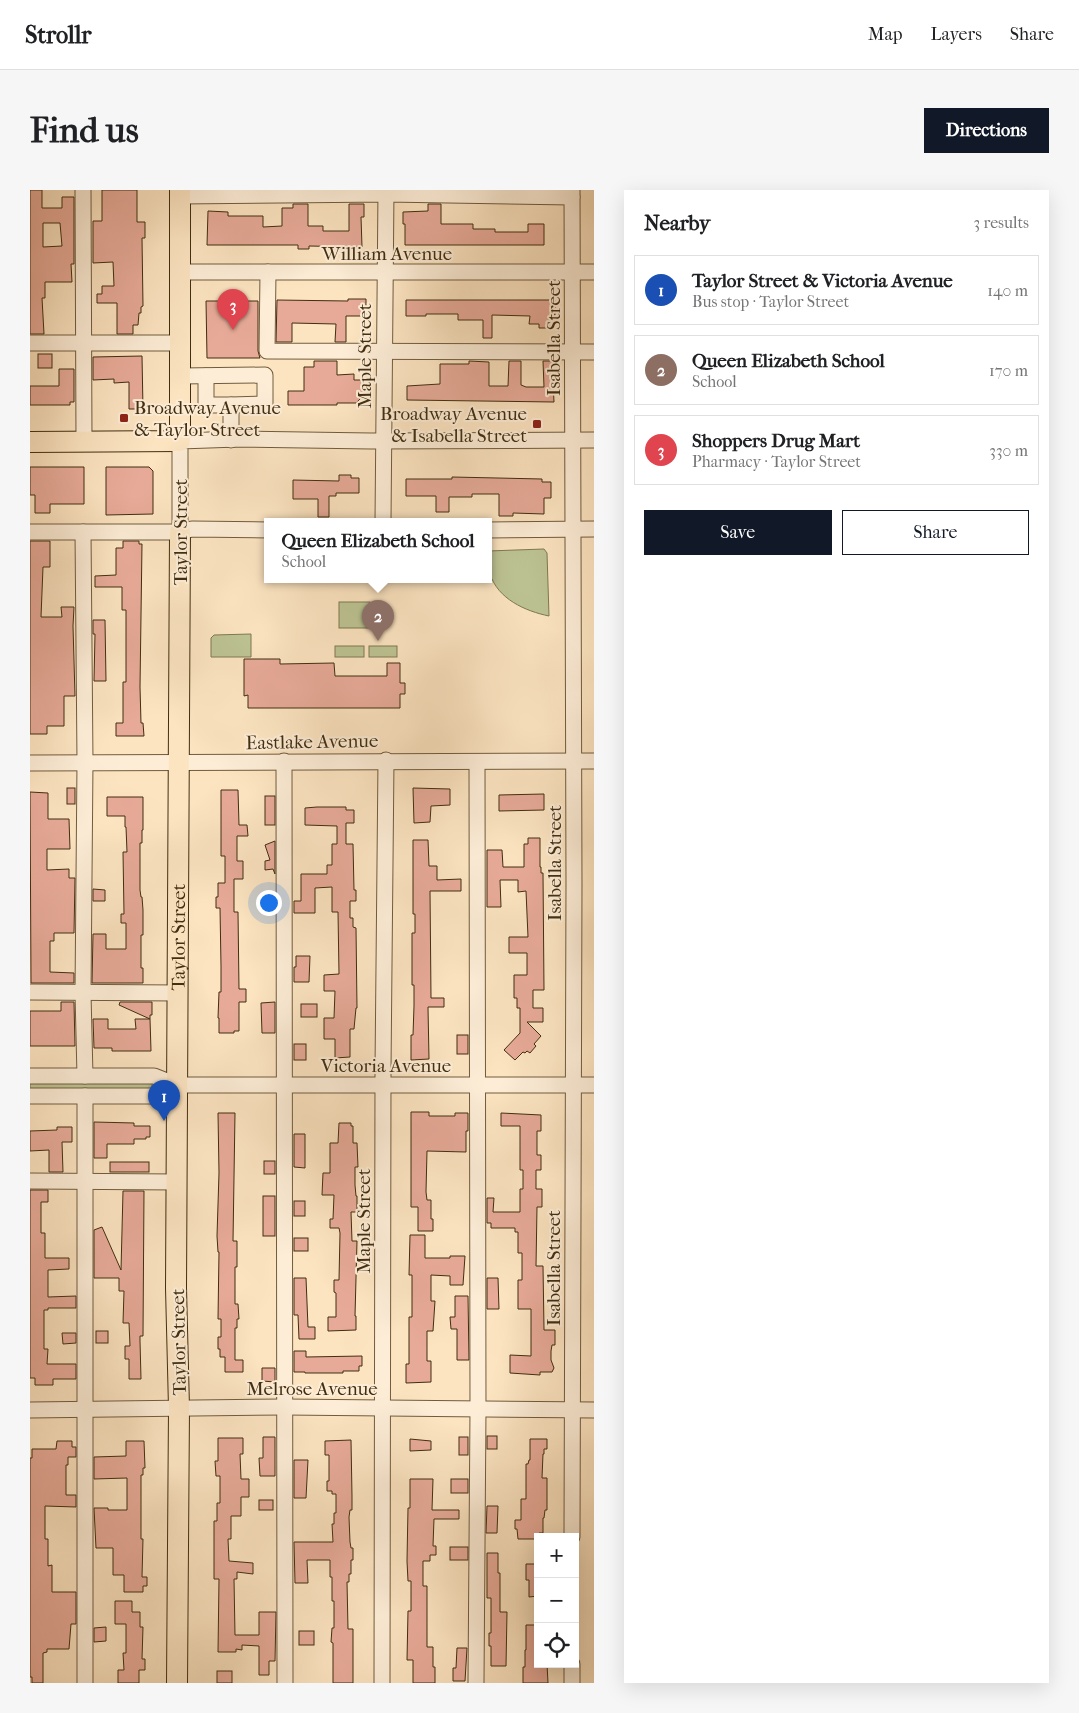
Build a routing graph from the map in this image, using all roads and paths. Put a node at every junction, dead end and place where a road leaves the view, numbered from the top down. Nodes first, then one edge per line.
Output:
1 (83, 190) edge
2 (386, 192) edge
3 (180, 193) edge
4 (572, 194) edge
5 (180, 272) junction
6 (268, 272) junction
7 (594, 272) edge
8 (385, 273) junction
9 (573, 273) junction
10 (30, 343) edge
11 (85, 343) junction
12 (180, 343) junction
13 (384, 352) junction
14 (573, 352) junction
15 (594, 352) edge
16 (180, 376) junction
17 (206, 376) junction
18 (230, 405) junction
19 (231, 440) junction
20 (384, 440) junction
21 (573, 440) junction
22 (594, 440) edge
23 (180, 441) junction
24 (30, 442) edge
25 (84, 442) junction
26 (383, 518) edge
27 (573, 529) junction
28 (594, 529) edge
29 (264, 530) edge
30 (492, 530) edge
31 (30, 532) edge
32 (82, 532) junction
33 (180, 532) junction
34 (386, 760) junction
35 (573, 760) junction
36 (594, 760) edge
37 (284, 761) junction
38 (85, 762) junction
39 (477, 762) junction
40 (30, 763) edge
41 (179, 763) junction
42 (30, 992) edge
43 (83, 993) junction
44 (178, 993) junction
45 (30, 1076) edge
46 (85, 1076) junction
47 (177, 1085) junction
48 (284, 1085) junction
49 (383, 1085) junction
50 (478, 1085) junction
51 (573, 1085) junction
52 (594, 1085) edge
53 (30, 1096) edge
54 (85, 1096) junction
55 (30, 1181) edge
56 (84, 1181) junction
57 (177, 1182) junction
58 (286, 1407) junction
59 (179, 1408) junction
60 (383, 1408) junction
61 (478, 1409) junction
62 (30, 1410) edge
63 (85, 1410) junction
64 (572, 1410) junction
65 (594, 1410) edge
66 (572, 1533) edge
67 (572, 1668) edge
68 (84, 1683) edge
69 (177, 1683) edge
70 (285, 1683) edge
71 (382, 1683) edge
72 (476, 1683) edge
73 (572, 1683) edge

1 - 11 street
2 - 3 street
2 - 4 street
2 - 8 street, Maple Street
3 - 5 main road, Taylor Street
4 - 9 street, Isabella Street
5 - 6 street, William Avenue
5 - 12 main road, Taylor Street
6 - 8 street, William Avenue
6 - 13 street
7 - 9 street, William Avenue
8 - 9 street, William Avenue
8 - 13 street, Maple Street
9 - 14 street, Isabella Street
10 - 11 street
11 - 12 street
11 - 25 street
12 - 16 main road, Taylor Street
13 - 14 street
13 - 20 street, Maple Street
14 - 15 street
14 - 21 street, Isabella Street
16 - 17 street
16 - 23 main road, Taylor Street
17 - 18 street
17 - 18 street
18 - 19 street
19 - 20 street
19 - 23 street
20 - 21 street
20 - 26 street, Maple Street
21 - 22 street
21 - 27 street, Isabella Street
23 - 25 main road
23 - 33 street, Taylor Street
24 - 25 main road
27 - 28 street
27 - 30 street
27 - 35 street, Isabella Street
29 - 33 street
31 - 32 street
32 - 33 street
32 - 38 street
33 - 41 main road, Taylor Street
34 - 37 street, Eastlake Avenue
34 - 39 street, Eastlake Avenue
34 - 49 street, Maple Street
35 - 36 street, Eastlake Avenue
35 - 39 street, Eastlake Avenue
35 - 51 street, Isabella Street
37 - 41 street, Eastlake Avenue
37 - 48 street
38 - 40 street, Eastlake Avenue
38 - 41 street, Eastlake Avenue
38 - 43 street
39 - 50 street
41 - 44 main road, Taylor Street
42 - 43 street
43 - 44 street
43 - 46 street
44 - 47 main road, Taylor Street
45 - 46 street, Victoria Avenue
46 - 47 street, Victoria Avenue
47 - 48 street, Victoria Avenue
47 - 54 street, Victoria Avenue
47 - 57 main road, Taylor Street
48 - 49 street, Victoria Avenue
48 - 58 street
49 - 50 street, Victoria Avenue
49 - 60 street, Maple Street
50 - 51 street, Victoria Avenue
50 - 61 street
51 - 52 street, Victoria Avenue
51 - 64 street, Isabella Street
53 - 54 street, Victoria Avenue
54 - 56 street
55 - 56 street
56 - 57 street
56 - 63 street
57 - 59 main road, Taylor Street
58 - 59 street, Melrose Avenue
58 - 60 street, Melrose Avenue
58 - 70 street
59 - 63 street, Melrose Avenue
59 - 69 main road, Taylor Street
60 - 61 street, Melrose Avenue
60 - 71 street, Maple Street
61 - 64 street, Melrose Avenue
61 - 72 street
62 - 63 street, Melrose Avenue
63 - 68 street
64 - 65 street, Melrose Avenue
64 - 66 street, Isabella Street
67 - 73 street

